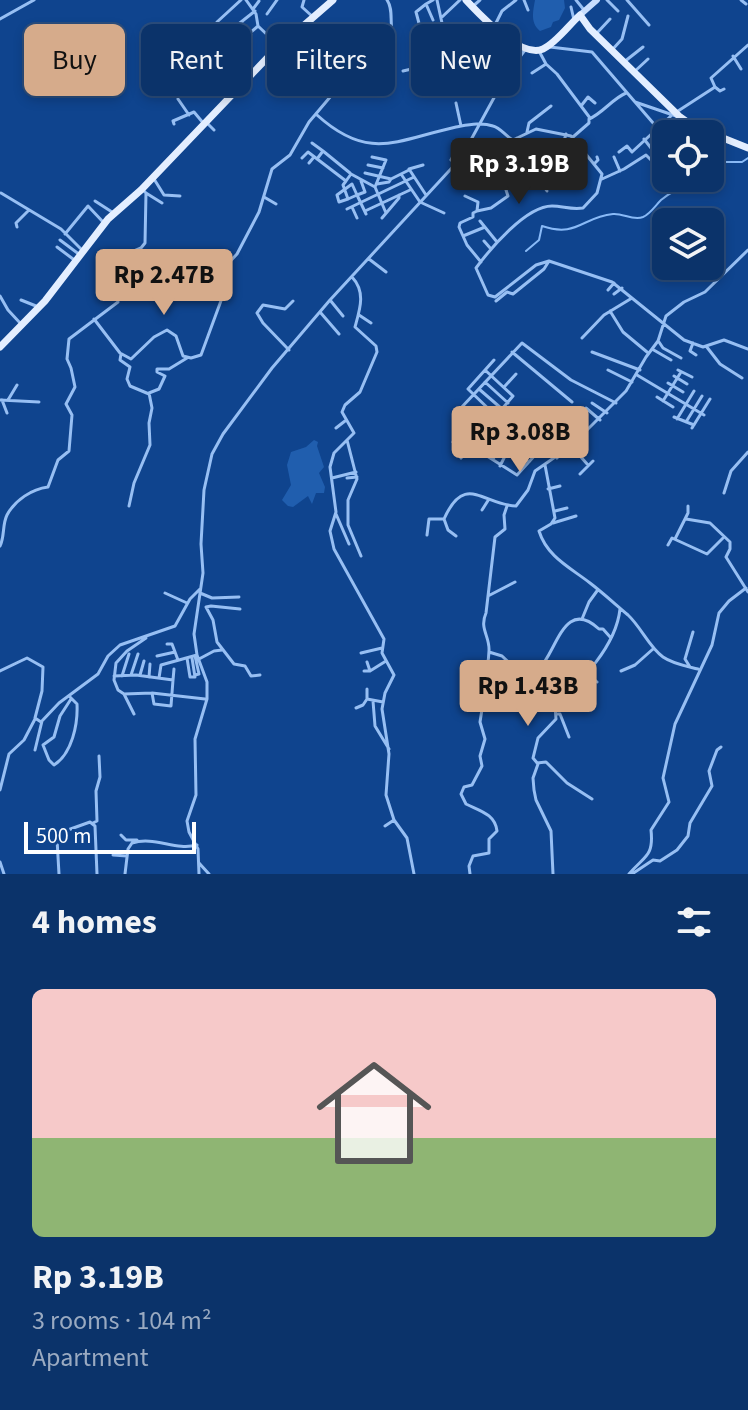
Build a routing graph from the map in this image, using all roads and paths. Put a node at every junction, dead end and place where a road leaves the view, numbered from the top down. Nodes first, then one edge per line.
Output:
1 (34, 0) edge
2 (244, 0) edge
3 (277, 0) edge
4 (304, 0) edge
5 (333, 0) edge
6 (387, 0) edge
7 (435, 0) edge
8 (480, 0) edge
9 (504, 0) edge
10 (516, 0) edge
11 (524, 0) edge
12 (576, 0) edge
13 (597, 0) edge
14 (607, 0) edge
15 (627, 0) edge
16 (741, 0) edge
17 (466, 2) edge
18 (426, 4) junction
19 (746, 4) dead end
20 (509, 6) junction
21 (571, 7) dead end
22 (253, 9) junction
23 (528, 10) dead end
24 (618, 11) dead end
25 (267, 14) dead end
26 (628, 16) dead end
27 (313, 17) junction
28 (441, 18) junction
29 (0, 19) edge
30 (610, 19) dead end
31 (433, 20) dead end
32 (583, 20) junction
33 (217, 22) edge
34 (241, 22) joint
35 (238, 24) edge
36 (304, 24) edge
37 (389, 24) edge
38 (419, 24) edge
39 (442, 24) edge
40 (487, 24) edge
41 (494, 24) edge
42 (649, 25) dead end
43 (258, 26) junction
44 (251, 35) edge
45 (267, 35) edge
46 (520, 45) edge
47 (748, 45) edge
48 (643, 47) dead end
49 (526, 48) junction
50 (543, 49) junction
51 (612, 50) junction
52 (520, 56) edge
53 (733, 56) junction
54 (267, 57) edge
55 (648, 59) dead end
56 (624, 62) junction
57 (546, 64) junction
58 (411, 69) edge
59 (741, 69) dead end
60 (403, 71) dead end
61 (634, 72) junction
62 (532, 73) dead end
63 (715, 87) junction
64 (724, 89) dead end
65 (628, 93) junction
66 (332, 96) edge
67 (494, 96) edge
68 (178, 99) dead end
69 (585, 101) junction
70 (635, 102) junction
71 (456, 103) dead end
72 (595, 103) dead end
73 (551, 106) dead end
74 (581, 106) junction
75 (589, 106) dead end
76 (189, 115) junction
77 (317, 115) junction
78 (675, 115) junction
79 (590, 118) junction
80 (668, 120) edge
81 (680, 120) edge
82 (171, 122) dead end
83 (205, 123) junction
84 (652, 124) edge
85 (479, 125) junction
86 (461, 126) junction
87 (214, 130) dead end
88 (527, 132) junction
89 (652, 132) edge
90 (566, 135) junction
91 (573, 137) junction
92 (644, 139) junction
93 (517, 140) junction
94 (724, 140) edge
95 (312, 143) dead end
96 (748, 148) edge
97 (652, 149) edge
98 (323, 151) junction
99 (519, 151) junction
100 (455, 152) dead end
101 (619, 152) dead end
102 (388, 154) dead end
103 (512, 154) dead end
104 (546, 155) dead end
105 (584, 155) junction
106 (522, 156) junction
107 (372, 157) dead end
108 (597, 157) dead end
109 (614, 157) dead end
110 (302, 158) dead end
111 (316, 158) junction
112 (386, 160) junction
113 (652, 161) edge
114 (309, 163) dead end
115 (323, 164) junction
116 (456, 164) junction
117 (594, 164) junction
118 (368, 165) dead end
119 (423, 165) dead end
120 (383, 168) junction
121 (562, 168) dead end
122 (319, 169) dead end
123 (331, 169) junction
124 (451, 169) junction
125 (409, 170) junction
126 (463, 171) dead end
127 (620, 171) junction
128 (387, 172) dead end
129 (365, 173) dead end
130 (327, 174) dead end
131 (351, 174) junction
132 (401, 174) junction
133 (414, 177) junction
134 (460, 177) dead end
135 (153, 178) junction
136 (379, 178) junction
137 (390, 179) junction
138 (602, 179) junction
139 (359, 180) junction
140 (346, 181) junction
141 (406, 182) junction
142 (352, 184) junction
143 (375, 185) junction
144 (142, 190) junction
145 (344, 190) junction
146 (410, 190) junction
147 (547, 191) dead end
148 (365, 192) junction
149 (1, 193) edge
150 (357, 195) junction
151 (378, 195) junction
152 (399, 195) junction
153 (426, 195) junction
154 (180, 196) dead end
155 (465, 196) dead end
156 (265, 198) junction
157 (348, 199) junction
158 (95, 201) dead end
159 (420, 202) junction
160 (162, 203) dead end
161 (360, 203) junction
162 (382, 203) junction
163 (276, 204) dead end
164 (29, 210) junction
165 (477, 211) junction
166 (113, 213) junction
167 (386, 213) junction
168 (444, 213) dead end
169 (357, 218) dead end
170 (382, 218) dead end
171 (480, 221) dead end
172 (104, 223) junction
173 (17, 227) dead end
174 (485, 227) junction
175 (65, 234) junction
176 (463, 236) junction
177 (60, 240) dead end
178 (484, 241) dead end
179 (496, 242) junction
180 (57, 247) dead end
181 (490, 248) junction
182 (748, 250) edge
183 (78, 258) junction
184 (369, 259) junction
185 (481, 261) junction
186 (548, 262) junction
187 (386, 272) dead end
188 (724, 273) edge
189 (352, 277) junction
190 (717, 280) edge
191 (614, 284) junction
192 (621, 289) junction
193 (608, 290) dead end
194 (614, 294) dead end
195 (0, 296) edge
196 (632, 298) junction
197 (21, 300) dead end
198 (330, 300) junction
199 (293, 301) dead end
200 (496, 301) dead end
201 (38, 308) junction
202 (610, 311) junction
203 (320, 312) junction
204 (359, 315) junction
205 (343, 316) dead end
206 (94, 319) junction
207 (371, 323) dead end
208 (21, 324) junction
209 (662, 326) junction
210 (339, 334) dead end
211 (582, 338) dead end
212 (658, 341) junction
213 (693, 344) junction
214 (706, 346) junction
215 (0, 347) edge
216 (748, 349) edge
217 (289, 350) junction
218 (650, 351) junction
219 (512, 352) junction
220 (592, 352) dead end
221 (121, 354) junction
222 (696, 355) dead end
223 (189, 358) junction
224 (681, 358) dead end
225 (494, 360) dead end
226 (671, 360) dead end
227 (169, 369) junction
228 (485, 370) junction
229 (608, 370) dead end
230 (638, 373) junction
231 (516, 374) dead end
232 (491, 375) junction
233 (165, 376) junction
234 (676, 377) junction
235 (692, 377) dead end
236 (742, 378) dead end
237 (485, 382) junction
238 (632, 382) junction
239 (670, 384) junction
240 (687, 384) dead end
241 (17, 385) dead end
242 (504, 387) junction
243 (479, 389) junction
244 (694, 391) dead end
245 (683, 392) dead end
246 (149, 394) junction
247 (668, 394) junction
248 (473, 395) junction
249 (702, 396) dead end
250 (657, 397) dead end
251 (710, 399) dead end
252 (1, 400) edge
253 (8, 400) junction
254 (663, 401) junction
255 (39, 402) dead end
256 (572, 402) dead end
257 (508, 403) junction
258 (592, 403) dead end
259 (616, 403) junction
260 (686, 404) junction
261 (673, 407) dead end
262 (586, 408) dead end
263 (694, 409) junction
264 (7, 413) dead end
265 (607, 413) junction
266 (510, 414) dead end
267 (703, 414) junction
268 (497, 417) dead end
269 (600, 420) junction
270 (345, 421) junction
271 (456, 422) dead end
272 (499, 422) dead end
273 (516, 422) dead end
274 (686, 422) junction
275 (505, 425) junction
276 (461, 426) junction
277 (336, 428) dead end
278 (569, 428) dead end
279 (495, 429) dead end
280 (513, 429) junction
281 (509, 437) junction
282 (579, 439) junction
283 (347, 440) junction
284 (453, 442) dead end
285 (503, 444) junction
286 (549, 446) junction
287 (571, 446) junction
288 (328, 449) dead end
289 (498, 452) junction
290 (748, 452) edge
291 (334, 453) junction
292 (537, 453) junction
293 (505, 456) dead end
294 (461, 458) dead end
295 (557, 458) junction
296 (493, 459) junction
297 (530, 461) junction
298 (593, 461) dead end
299 (545, 465) junction
300 (588, 465) junction
301 (500, 466) junction
302 (538, 469) junction
303 (580, 474) dead end
304 (356, 475) junction
305 (331, 478) junction
306 (347, 478) dead end
307 (560, 486) dead end
308 (548, 489) junction
309 (724, 493) dead end
310 (489, 499) junction
311 (518, 504) junction
312 (129, 506) dead end
313 (507, 506) junction
314 (688, 506) dead end
315 (567, 508) dead end
316 (482, 510) dead end
317 (521, 511) dead end
318 (554, 511) junction
319 (336, 514) junction
320 (576, 516) dead end
321 (444, 519) junction
322 (686, 519) junction
323 (553, 523) junction
324 (427, 535) dead end
325 (456, 536) dead end
326 (723, 538) junction
327 (675, 539) junction
328 (349, 544) dead end
329 (668, 545) dead end
330 (0, 546) edge
331 (721, 552) dead end
332 (727, 555) junction
333 (361, 556) dead end
334 (515, 582) dead end
335 (201, 588) junction
336 (598, 590) junction
337 (747, 590) edge
338 (165, 593) dead end
339 (200, 593) junction
340 (488, 596) junction
341 (239, 597) dead end
342 (188, 603) junction
343 (240, 609) dead end
344 (620, 609) junction
345 (582, 619) junction
346 (693, 632) dead end
347 (149, 636) junction
348 (611, 638) junction
349 (167, 644) dead end
350 (382, 648) junction
351 (653, 649) junction
352 (222, 650) junction
353 (175, 652) junction
354 (489, 652) junction
355 (361, 653) dead end
356 (129, 654) dead end
357 (138, 654) dead end
358 (157, 656) dead end
359 (194, 657) junction
360 (178, 660) junction
361 (144, 661) dead end
362 (386, 661) junction
363 (367, 662) dead end
364 (150, 664) dead end
365 (690, 667) junction
366 (174, 669) dead end
367 (699, 670) junction
368 (0, 671) edge
369 (364, 671) dead end
370 (370, 671) junction
371 (621, 671) dead end
372 (586, 672) junction
373 (131, 675) junction
374 (140, 675) junction
375 (260, 675) dead end
376 (114, 676) junction
377 (122, 676) junction
378 (149, 677) junction
379 (159, 678) junction
380 (173, 680) junction
381 (597, 682) dead end
382 (367, 689) dead end
383 (152, 693) junction
384 (124, 694) junction
385 (173, 696) junction
386 (70, 697) junction
387 (207, 699) junction
388 (367, 699) junction
389 (373, 701) junction
390 (383, 702) junction
391 (356, 708) dead end
392 (134, 714) dead end
393 (556, 714) junction
394 (35, 719) junction
395 (42, 721) junction
396 (569, 737) dead end
397 (721, 747) dead end
398 (389, 749) junction
399 (35, 750) dead end
400 (99, 756) dead end
401 (537, 763) junction
402 (6, 773) junction
403 (0, 779) edge
404 (0, 790) edge
405 (592, 799) dead end
406 (394, 820) junction
407 (93, 823) junction
408 (385, 826) dead end
409 (121, 835) dead end
410 (141, 841) junction
411 (197, 845) junction
412 (113, 855) dead end
413 (127, 856) junction
414 (0, 862) edge
415 (199, 863) junction
416 (4, 874) edge
417 (59, 874) edge
418 (97, 874) edge
419 (125, 874) edge
420 (199, 874) edge
421 (209, 874) edge
422 (414, 874) edge
423 (470, 874) edge
424 (553, 874) edge
425 (630, 874) edge

1 - 29 street
2 - 22 street
2 - 33 street
3 - 25 street
4 - 27 street
5 - 27 main road
6 - 37 street
7 - 18 street
7 - 28 street
8 - 17 street
9 - 20 street
10 - 20 street
11 - 23 street
12 - 32 street
13 - 32 street
14 - 24 street
15 - 42 street
16 - 19 street
17 - 28 street
17 - 40 main road
18 - 31 street
18 - 38 street
20 - 41 street
21 - 32 street
22 - 34 street
22 - 43 street
26 - 51 street
27 - 36 main road
28 - 39 street
30 - 32 street
32 - 50 main road
32 - 51 main road
34 - 35 street
43 - 44 street
43 - 45 street
46 - 49 main road
47 - 53 street
48 - 56 street
49 - 50 main road
49 - 52 street
50 - 57 street
50 - 65 street
51 - 56 main road
53 - 59 street
53 - 63 street
54 - 83 main road
55 - 61 street
56 - 61 main road
57 - 62 street
57 - 74 street
58 - 60 street
61 - 78 main road
63 - 64 street
63 - 78 street
65 - 70 street
65 - 79 street
66 - 77 street
67 - 85 street
68 - 76 street
69 - 72 street
69 - 74 street
69 - 75 street
70 - 78 street
70 - 84 street
71 - 86 street
73 - 88 street
74 - 79 street
76 - 82 street
76 - 83 street
77 - 86 street
77 - 156 street
78 - 80 street
78 - 81 main road
79 - 91 street
83 - 87 street
83 - 135 main road
85 - 86 street
85 - 93 street
85 - 116 street
88 - 90 street
88 - 93 street
89 - 92 street
90 - 91 street
90 - 104 street
91 - 105 street
92 - 97 street
92 - 101 street
93 - 99 street
94 - 96 main road
95 - 98 street
98 - 111 street
98 - 131 street
99 - 103 street
99 - 106 street
100 - 116 street
102 - 112 street
105 - 117 street
105 - 121 street
106 - 147 street
106 - 165 street
107 - 112 street
108 - 117 street
109 - 127 street
110 - 111 street
111 - 114 street
111 - 115 street
112 - 120 street
113 - 127 street
115 - 122 street
115 - 123 street
116 - 124 street
116 - 126 street
117 - 138 street
118 - 120 street
119 - 125 street
120 - 136 street
123 - 130 street
123 - 140 street
124 - 134 street
124 - 153 street
125 - 132 street
125 - 133 street
127 - 138 street
128 - 137 street
129 - 136 street
131 - 139 street
131 - 140 street
132 - 137 street
132 - 141 street
133 - 141 street
133 - 153 street
135 - 144 main road
135 - 154 street
136 - 137 street
136 - 143 street
137 - 143 street
138 - 179 street
139 - 142 street
139 - 143 street
139 - 148 street
140 - 145 street
141 - 146 street
141 - 151 street
142 - 145 street
142 - 150 street
143 - 148 street
143 - 151 street
144 - 160 street
144 - 166 main road
144 - 206 street
145 - 157 street
145 - 157 street
146 - 152 street
146 - 159 street
148 - 150 street
149 - 164 street
150 - 157 street
150 - 161 street
151 - 161 street
151 - 162 street
152 - 162 street
152 - 167 street
153 - 159 street
155 - 165 street
156 - 163 street
156 - 223 street
158 - 166 street
159 - 168 street
159 - 184 street
161 - 162 street
161 - 169 street
162 - 167 street
164 - 173 street
164 - 175 street
165 - 176 street
166 - 172 main road
167 - 170 street
171 - 174 street
172 - 175 street
172 - 183 main road
174 - 176 street
174 - 179 street
175 - 183 street
176 - 185 street
177 - 183 street
178 - 181 street
179 - 181 street
180 - 183 street
181 - 185 street
182 - 188 street
183 - 201 main road
184 - 187 street
184 - 189 street
185 - 186 street
186 - 191 street
186 - 200 street
189 - 198 street
189 - 204 street
190 - 209 street
191 - 192 street
191 - 193 street
192 - 194 street
192 - 196 street
195 - 208 street
196 - 202 street
196 - 209 street
197 - 201 street
198 - 203 street
198 - 205 street
199 - 217 street
201 - 208 main road
202 - 211 street
202 - 218 street
203 - 210 street
203 - 217 street
204 - 207 street
204 - 270 street
206 - 221 street
206 - 330 street
208 - 215 main road
209 - 212 street
209 - 213 street
212 - 218 street
212 - 224 street
213 - 214 street
213 - 222 street
214 - 216 street
214 - 236 street
217 - 335 street
218 - 226 street
218 - 230 street
219 - 232 street
219 - 256 street
219 - 259 street
220 - 230 street
221 - 223 street
221 - 246 street
223 - 227 street
225 - 228 street
227 - 233 street
227 - 233 street
228 - 232 street
228 - 248 street
229 - 238 street
230 - 238 street
230 - 247 street
231 - 242 street
232 - 237 street
232 - 242 street
233 - 246 street
234 - 235 street
234 - 239 street
234 - 240 street
237 - 243 street
237 - 257 street
238 - 259 street
239 - 245 street
239 - 247 street
241 - 253 street
242 - 257 street
243 - 248 street
243 - 257 street
244 - 260 street
246 - 312 street
247 - 254 street
247 - 260 street
248 - 268 street
248 - 285 street
249 - 263 street
250 - 254 street
251 - 267 street
252 - 253 street
252 - 264 street
253 - 255 street
254 - 261 street
258 - 265 street
259 - 265 street
260 - 263 street
260 - 274 street
262 - 269 street
263 - 267 street
263 - 274 street
265 - 269 street
266 - 275 street
267 - 274 street
269 - 282 street
270 - 277 street
270 - 283 street
271 - 276 street
272 - 275 street
273 - 280 street
275 - 280 street
276 - 284 street
276 - 289 street
278 - 282 street
279 - 281 street
280 - 281 street
281 - 285 street
281 - 286 street
281 - 292 street
281 - 297 street
282 - 287 street
283 - 291 street
283 - 304 street
285 - 289 street
286 - 292 street
286 - 295 street
287 - 295 street
287 - 300 street
288 - 291 street
289 - 296 street
290 - 309 street
291 - 305 street
292 - 297 street
293 - 301 street
294 - 296 street
295 - 299 street
296 - 301 street
297 - 301 street
297 - 302 street
298 - 300 street
299 - 302 street
299 - 308 street
300 - 303 street
302 - 311 street
304 - 305 street
304 - 306 street
304 - 333 street
305 - 319 street
307 - 308 street
308 - 318 street
310 - 313 street
310 - 316 street
310 - 321 street
311 - 313 street
311 - 317 street
313 - 340 street
314 - 322 street
315 - 318 street
318 - 323 street
319 - 328 street
319 - 350 street
320 - 323 street
321 - 324 street
321 - 325 street
322 - 326 street
322 - 327 street
323 - 336 street
326 - 327 street
326 - 332 street
327 - 329 street
331 - 332 street
332 - 337 street
334 - 340 street
335 - 339 street
335 - 342 street
336 - 344 street
336 - 345 street
337 - 367 street
338 - 342 street
339 - 341 street
339 - 359 street
340 - 354 street
342 - 347 street
343 - 352 street
344 - 348 street
344 - 351 street
345 - 348 street
345 - 354 street
346 - 365 street
347 - 376 street
347 - 386 street
348 - 372 street
349 - 353 street
350 - 355 street
350 - 362 street
351 - 365 street
351 - 371 street
352 - 359 street
352 - 375 street
353 - 358 street
353 - 360 street
354 - 423 street
356 - 377 street
357 - 373 street
359 - 359 street
359 - 360 street
359 - 387 street
360 - 379 street
361 - 374 street
362 - 370 street
362 - 390 street
363 - 370 street
364 - 378 street
365 - 367 street
366 - 380 street
367 - 425 street
368 - 394 street
369 - 370 street
372 - 381 street
372 - 393 street
373 - 374 street
373 - 377 street
374 - 378 street
376 - 377 street
376 - 384 street
378 - 379 street
379 - 380 street
380 - 385 street
382 - 388 street
383 - 384 street
383 - 385 street
383 - 385 street
384 - 392 street
385 - 387 street
386 - 386 street
386 - 395 street
387 - 411 street
388 - 389 street
388 - 391 street
389 - 390 street
389 - 398 street
390 - 398 street
393 - 396 street
393 - 401 street
394 - 395 street
394 - 402 street
395 - 399 street
397 - 425 street
398 - 406 street
400 - 407 street
401 - 405 street
401 - 424 street
402 - 403 street
402 - 404 street
406 - 408 street
406 - 422 street
407 - 417 street
407 - 418 street
409 - 410 street
410 - 411 street
410 - 413 street
411 - 415 street
412 - 413 street
413 - 419 street
414 - 416 street
415 - 420 street
415 - 421 street

